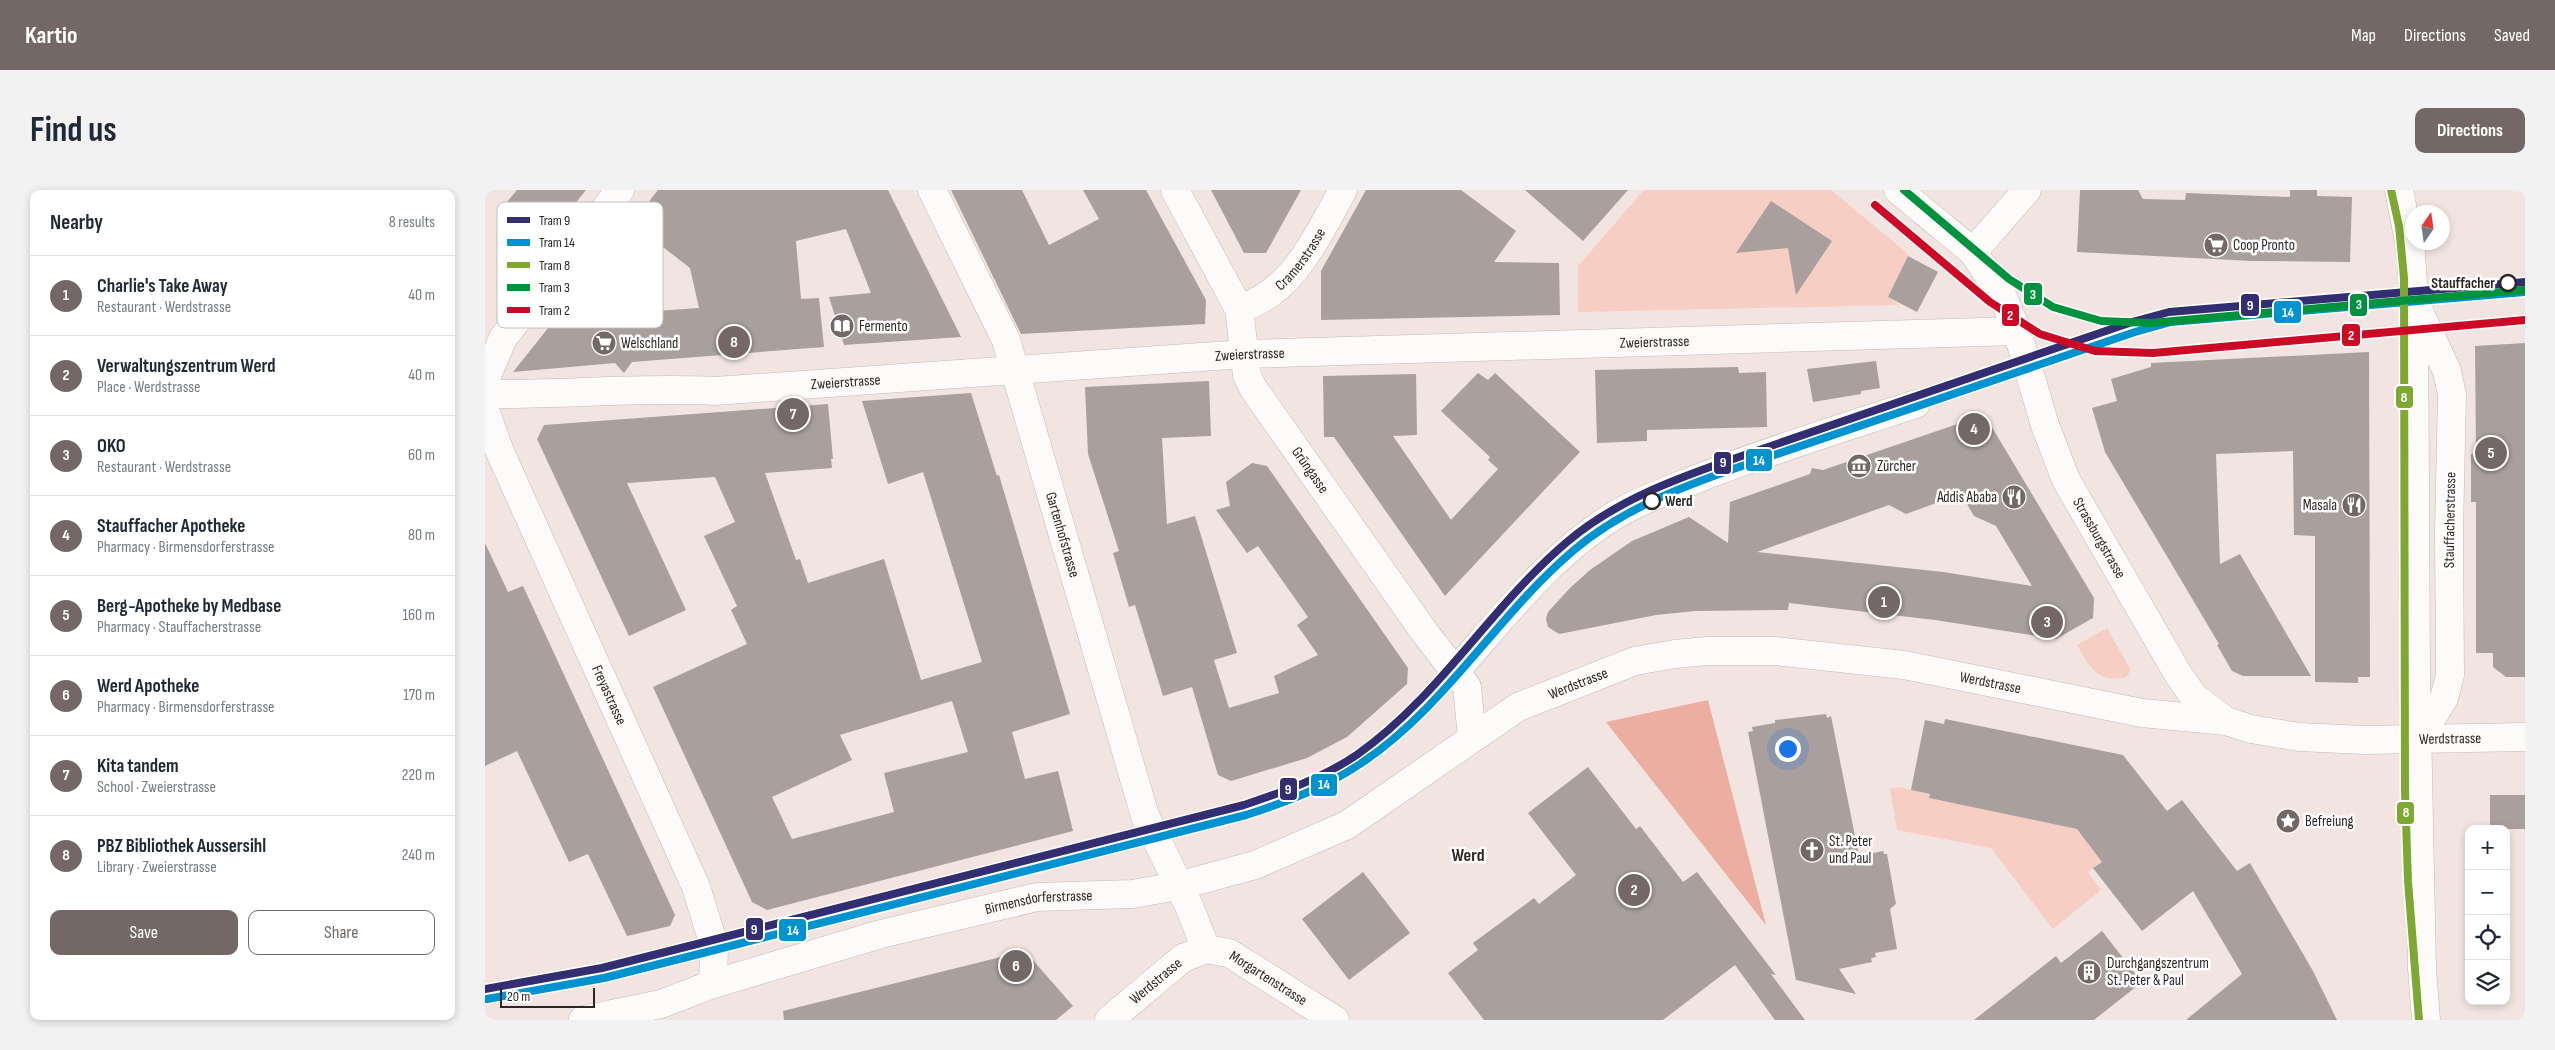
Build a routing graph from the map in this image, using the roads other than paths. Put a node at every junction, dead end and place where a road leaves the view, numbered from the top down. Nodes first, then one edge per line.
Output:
1 (620, 190) edge
2 (932, 190) edge
3 (1175, 190) edge
4 (1343, 190) edge
5 (1897, 190) edge
6 (2027, 190) edge
7 (2399, 190) edge
8 (611, 202) edge
9 (1973, 252) junction
10 (2414, 302) junction
11 (1239, 309) junction
12 (511, 328) edge
13 (2017, 331) junction
14 (1244, 354) junction
15 (1014, 372) junction
16 (485, 380) edge
17 (485, 394) edge
18 (1916, 404) dead end
19 (485, 410) edge
20 (1455, 672) junction
21 (2226, 721) junction
22 (1472, 737) junction
23 (2419, 738) junction
24 (2525, 738) edge
25 (1178, 886) junction
26 (1206, 949) junction
27 (713, 984) junction
28 (583, 1020) edge
29 (1109, 1020) edge
30 (1335, 1020) edge
31 (2427, 1020) edge

1 - 8 street
2 - 15 street, Gartenhofstrasse
3 - 11 street, Grüngasse
4 - 11 street, Cramerstrasse
5 - 9 street, Strassburgstrasse
6 - 9 street
7 - 10 street, Stauffacherstrasse
9 - 13 street, Strassburgstrasse
10 - 23 street, Stauffacherstrasse
10 - 23 street, Stauffacherstrasse
11 - 14 street, Grüngasse
12 - 16 street
13 - 14 street, Zweierstrasse
13 - 21 street, Strassburgstrasse
14 - 15 street, Zweierstrasse
14 - 20 street, Grüngasse
15 - 17 street, Zweierstrasse
15 - 25 street, Gartenhofstrasse
18 - 20 street
19 - 27 street, Freyastrasse
20 - 22 street, Grüngasse
21 - 22 street, Werdstrasse
21 - 23 street, Werdstrasse
22 - 25 street, Birmensdorferstrasse
23 - 24 street, Werdstrasse
23 - 31 street, Stauffacherstrasse
25 - 26 street
25 - 27 street, Birmensdorferstrasse
26 - 29 street, Werdstrasse
26 - 30 street, Morgartenstrasse
27 - 28 street, Birmensdorferstrasse

